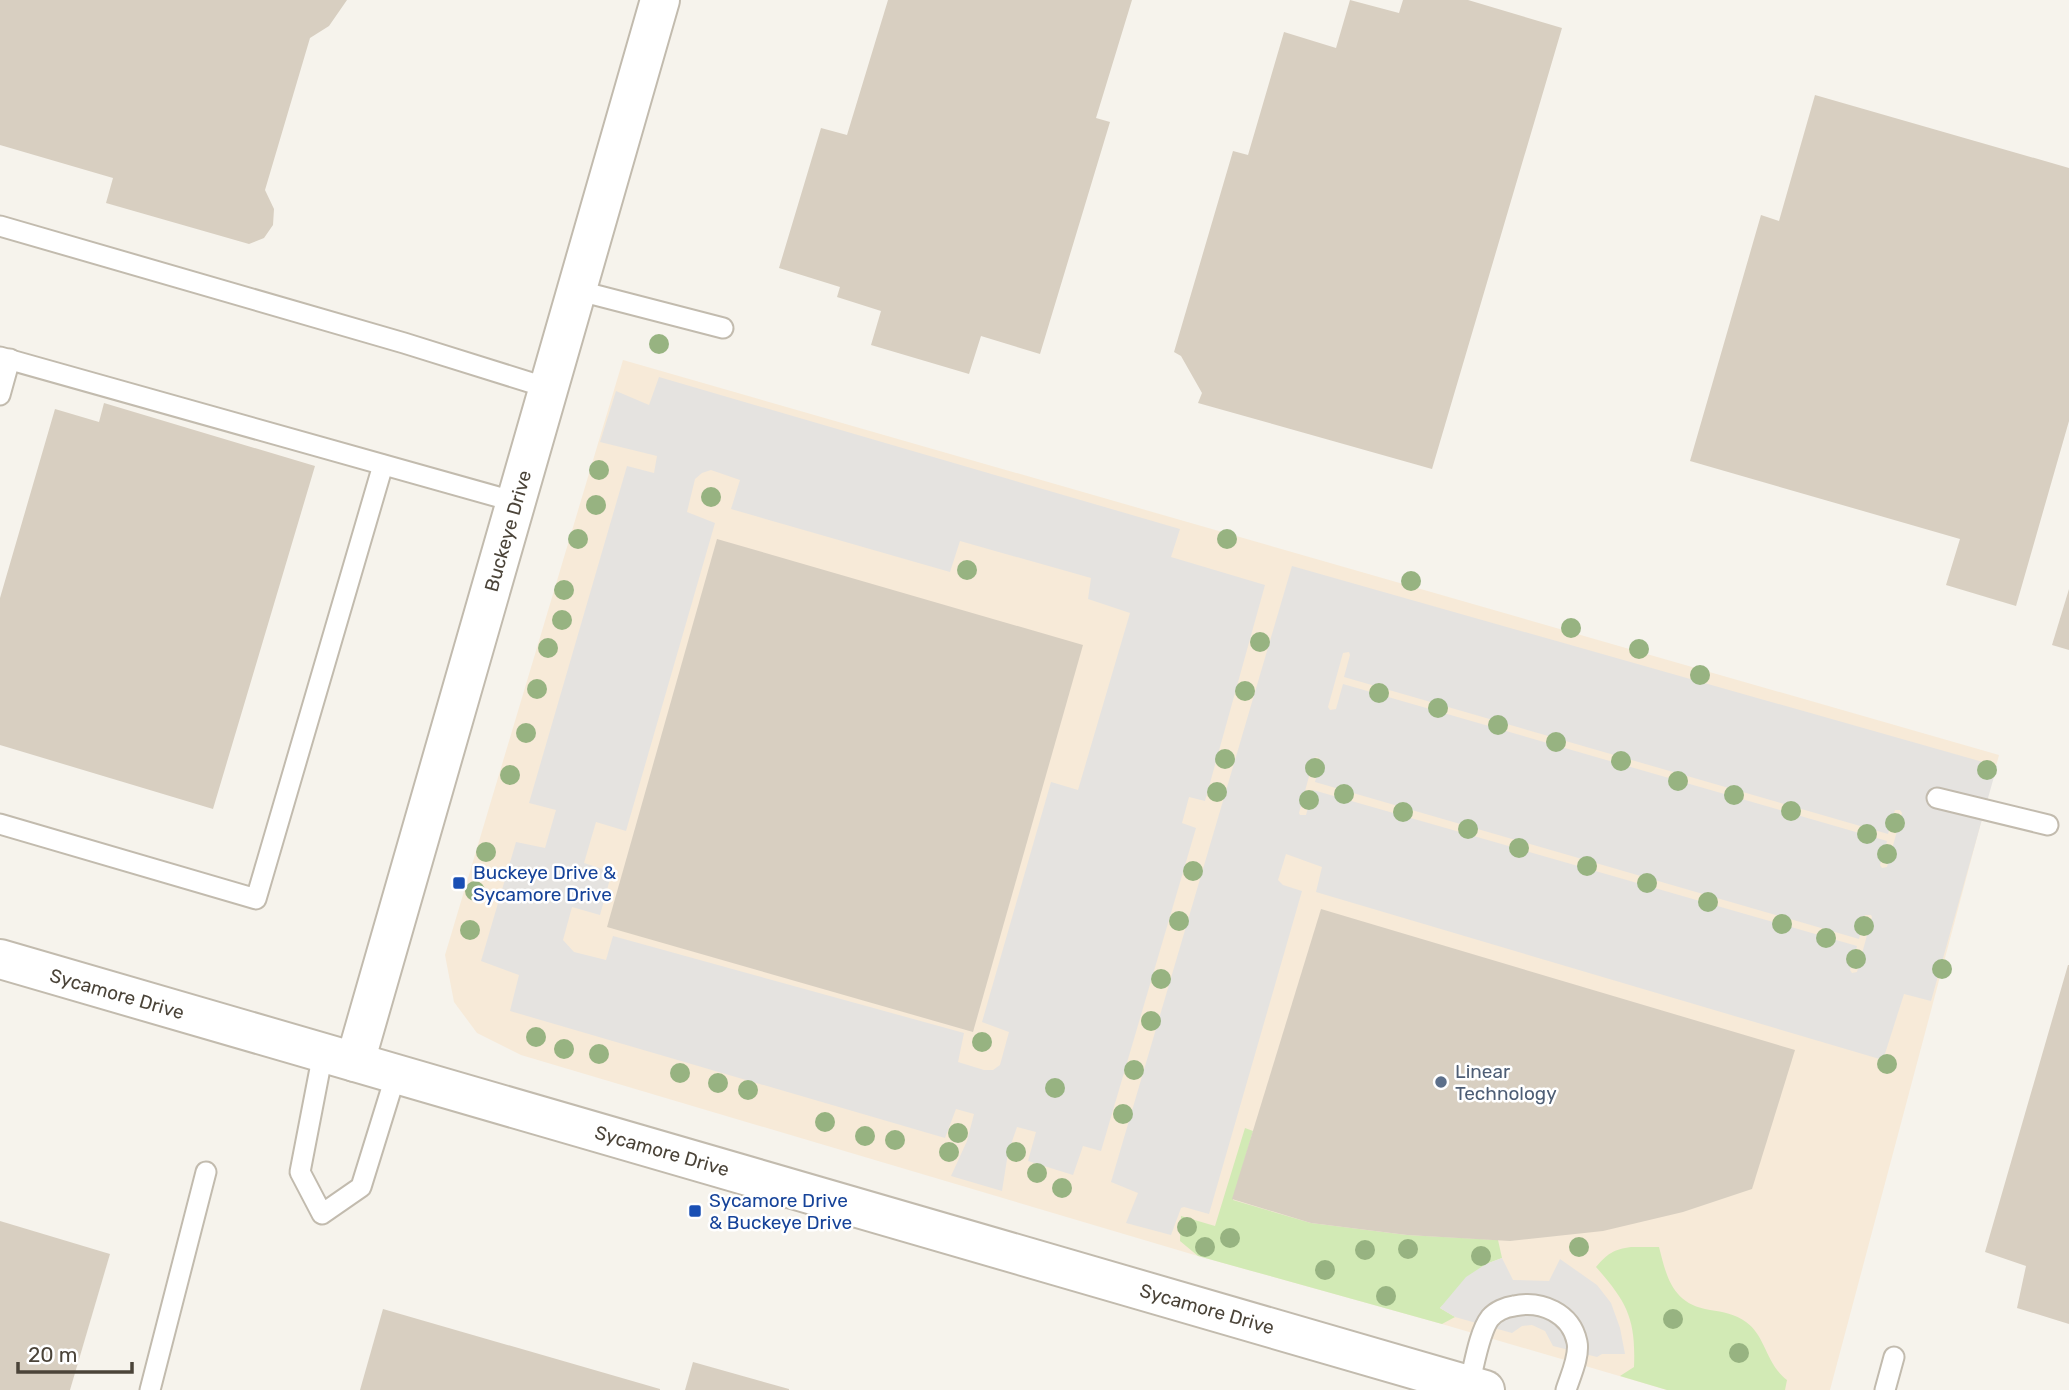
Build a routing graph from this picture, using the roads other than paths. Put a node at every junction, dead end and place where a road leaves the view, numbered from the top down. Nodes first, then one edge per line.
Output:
1 (660, 0) edge
2 (0, 226) edge
3 (576, 290) junction
4 (723, 328) dead end
5 (5, 358) edge
6 (548, 388) junction
7 (0, 395) edge
8 (383, 465) junction
9 (516, 502) junction
10 (1937, 799) dead end
11 (0, 824) edge
12 (2048, 825) dead end
13 (0, 960) edge
14 (339, 1058) junction
15 (396, 1074) junction
16 (206, 1172) dead end
17 (1894, 1357) dead end
18 (1422, 1381) edge
19 (1477, 1388) edge
20 (150, 1390) edge
21 (1566, 1390) edge
22 (1885, 1390) edge

1 - 3 street, Buckeye Drive
2 - 6 lane
3 - 4 lane
3 - 6 street, Buckeye Drive
5 - 7 lane
5 - 8 lane
6 - 9 street, Buckeye Drive
8 - 9 lane
8 - 11 lane
9 - 14 street, Buckeye Drive
10 - 12 lane
13 - 14 street, Sycamore Drive
14 - 15 street, Sycamore Drive
14 - 15 lane
15 - 18 street, Sycamore Drive
16 - 20 lane
17 - 22 lane
18 - 19 street, Sycamore Drive
19 - 21 lane

